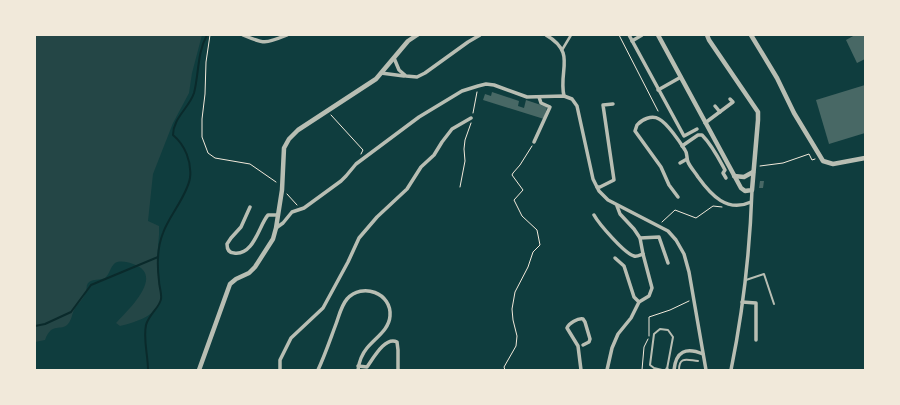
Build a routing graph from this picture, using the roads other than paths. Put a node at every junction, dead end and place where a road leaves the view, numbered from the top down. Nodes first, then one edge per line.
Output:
1 (243, 35) edge
2 (287, 35) edge
3 (417, 35) edge
4 (480, 35) edge
5 (546, 35) edge
6 (571, 35) edge
7 (629, 35) edge
8 (642, 35) edge
9 (658, 35) edge
10 (707, 35) edge
11 (751, 35) edge
12 (632, 41) junction
13 (562, 50) junction
14 (394, 58) junction
15 (382, 73) junction
16 (406, 76) junction
17 (681, 77) junction
18 (658, 90) junction
19 (564, 96) junction
20 (539, 97) junction
21 (730, 99) dead end
22 (613, 104) dead end
23 (715, 106) dead end
24 (720, 112) junction
25 (471, 118) road end
26 (705, 123) junction
27 (697, 129) dead end
28 (534, 142) road end
29 (682, 146) junction
30 (865, 158) edge
31 (687, 159) junction
32 (680, 163) dead end
33 (753, 170) junction
34 (734, 176) junction
35 (726, 178) dead end
36 (597, 187) junction
37 (752, 190) junction
38 (678, 196) dead end
39 (751, 202) junction
40 (617, 206) junction
41 (250, 207) dead end
42 (278, 215) junction
43 (594, 216) dead end
44 (276, 228) junction
45 (640, 238) junction
46 (643, 254) junction
47 (615, 258) dead end
48 (668, 264) dead end
49 (745, 280) junction
50 (639, 302) junction
51 (742, 302) junction
52 (774, 304) dead end
53 (756, 340) dead end
54 (583, 346) dead end
55 (703, 354) junction
56 (698, 361) dead end
57 (358, 368) edge
58 (199, 370) edge
59 (280, 370) edge
60 (318, 370) edge
61 (398, 370) edge
62 (581, 370) edge
63 (607, 370) edge
64 (662, 370) edge
65 (667, 370) edge
66 (674, 370) edge
67 (679, 370) edge
68 (706, 370) edge
69 (731, 370) edge

1 - 2 street
3 - 14 street
4 - 16 street
5 - 13 street
6 - 13 street
7 - 12 street
8 - 12 street
9 - 17 street
10 - 33 street
11 - 30 street
12 - 18 street
13 - 19 street
14 - 15 street
14 - 16 street
15 - 16 street
15 - 42 street
17 - 18 street
17 - 26 street
18 - 27 street
19 - 20 street
19 - 36 street
20 - 28 street
20 - 44 street
21 - 24 street
22 - 36 street
23 - 24 street
24 - 26 street
25 - 59 street
26 - 34 street
29 - 31 street
29 - 35 street
29 - 38 street
31 - 32 street
31 - 39 street
33 - 34 street
33 - 37 street
34 - 37 street
36 - 40 street
37 - 39 street
39 - 49 street
40 - 45 street
40 - 55 street
41 - 42 street
42 - 44 street
43 - 46 street
44 - 58 street
45 - 46 street
45 - 48 street
46 - 50 street
47 - 50 street
49 - 51 street
49 - 52 lane
50 - 63 street
51 - 53 street
51 - 69 street
54 - 62 street
55 - 66 street
55 - 68 street
56 - 67 lane
57 - 60 street
57 - 61 street
64 - 65 lane

